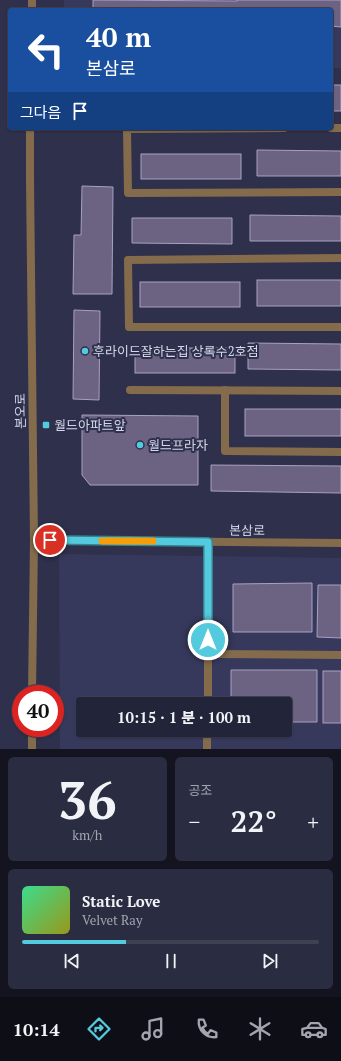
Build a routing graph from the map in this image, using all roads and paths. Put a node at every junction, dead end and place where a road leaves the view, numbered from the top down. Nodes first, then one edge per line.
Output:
1 (30, 130) edge
2 (127, 130) edge
3 (341, 192) edge
4 (341, 258) edge
5 (341, 327) edge
6 (130, 390) dead end
7 (225, 390) junction
8 (341, 391) edge
9 (341, 452) edge
10 (34, 540) junction
11 (208, 542) junction
12 (341, 543) edge
13 (208, 654) junction
14 (341, 655) edge
15 (32, 685) edge
16 (208, 697) edge
17 (32, 737) edge
18 (207, 737) edge
19 (32, 749) edge
20 (207, 749) edge

1 - 10 street, 본오로
2 - 3 street
4 - 5 street
6 - 7 street
7 - 8 street
7 - 9 street
10 - 11 street, 본삼로
10 - 15 street, 본오로
11 - 12 street, 본삼로
11 - 13 street
13 - 14 street
13 - 16 street
17 - 19 street
18 - 20 street

